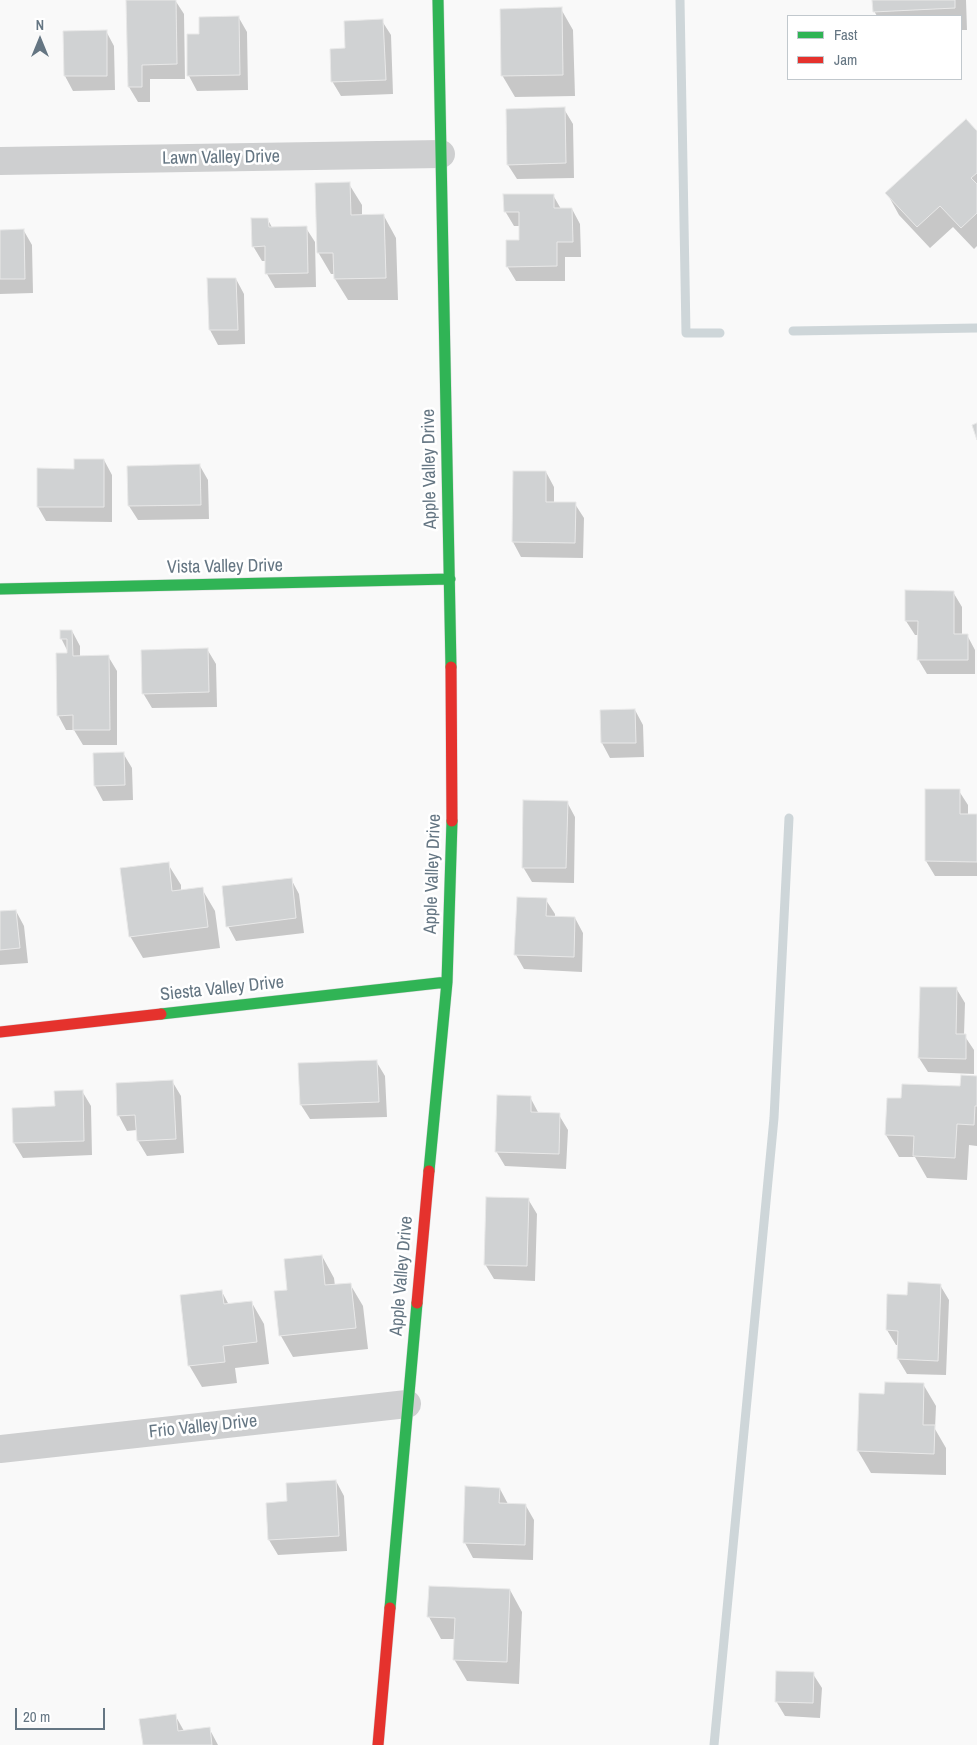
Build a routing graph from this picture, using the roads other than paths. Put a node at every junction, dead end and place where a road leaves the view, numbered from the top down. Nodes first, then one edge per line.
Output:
1 (438, 0) edge
2 (441, 154) junction
3 (0, 161) edge
4 (450, 579) junction
5 (0, 589) edge
6 (447, 982) junction
7 (0, 1032) edge
8 (407, 1404) junction
9 (0, 1449) edge
10 (378, 1745) edge

1 - 2 street, Apple Valley Drive
2 - 3 street, Lawn Valley Drive
2 - 4 street, Apple Valley Drive
4 - 5 street, Vista Valley Drive
4 - 6 street, Apple Valley Drive
6 - 7 street, Siesta Valley Drive
6 - 8 street, Apple Valley Drive
8 - 9 street, Frio Valley Drive
8 - 10 street, Apple Valley Drive

